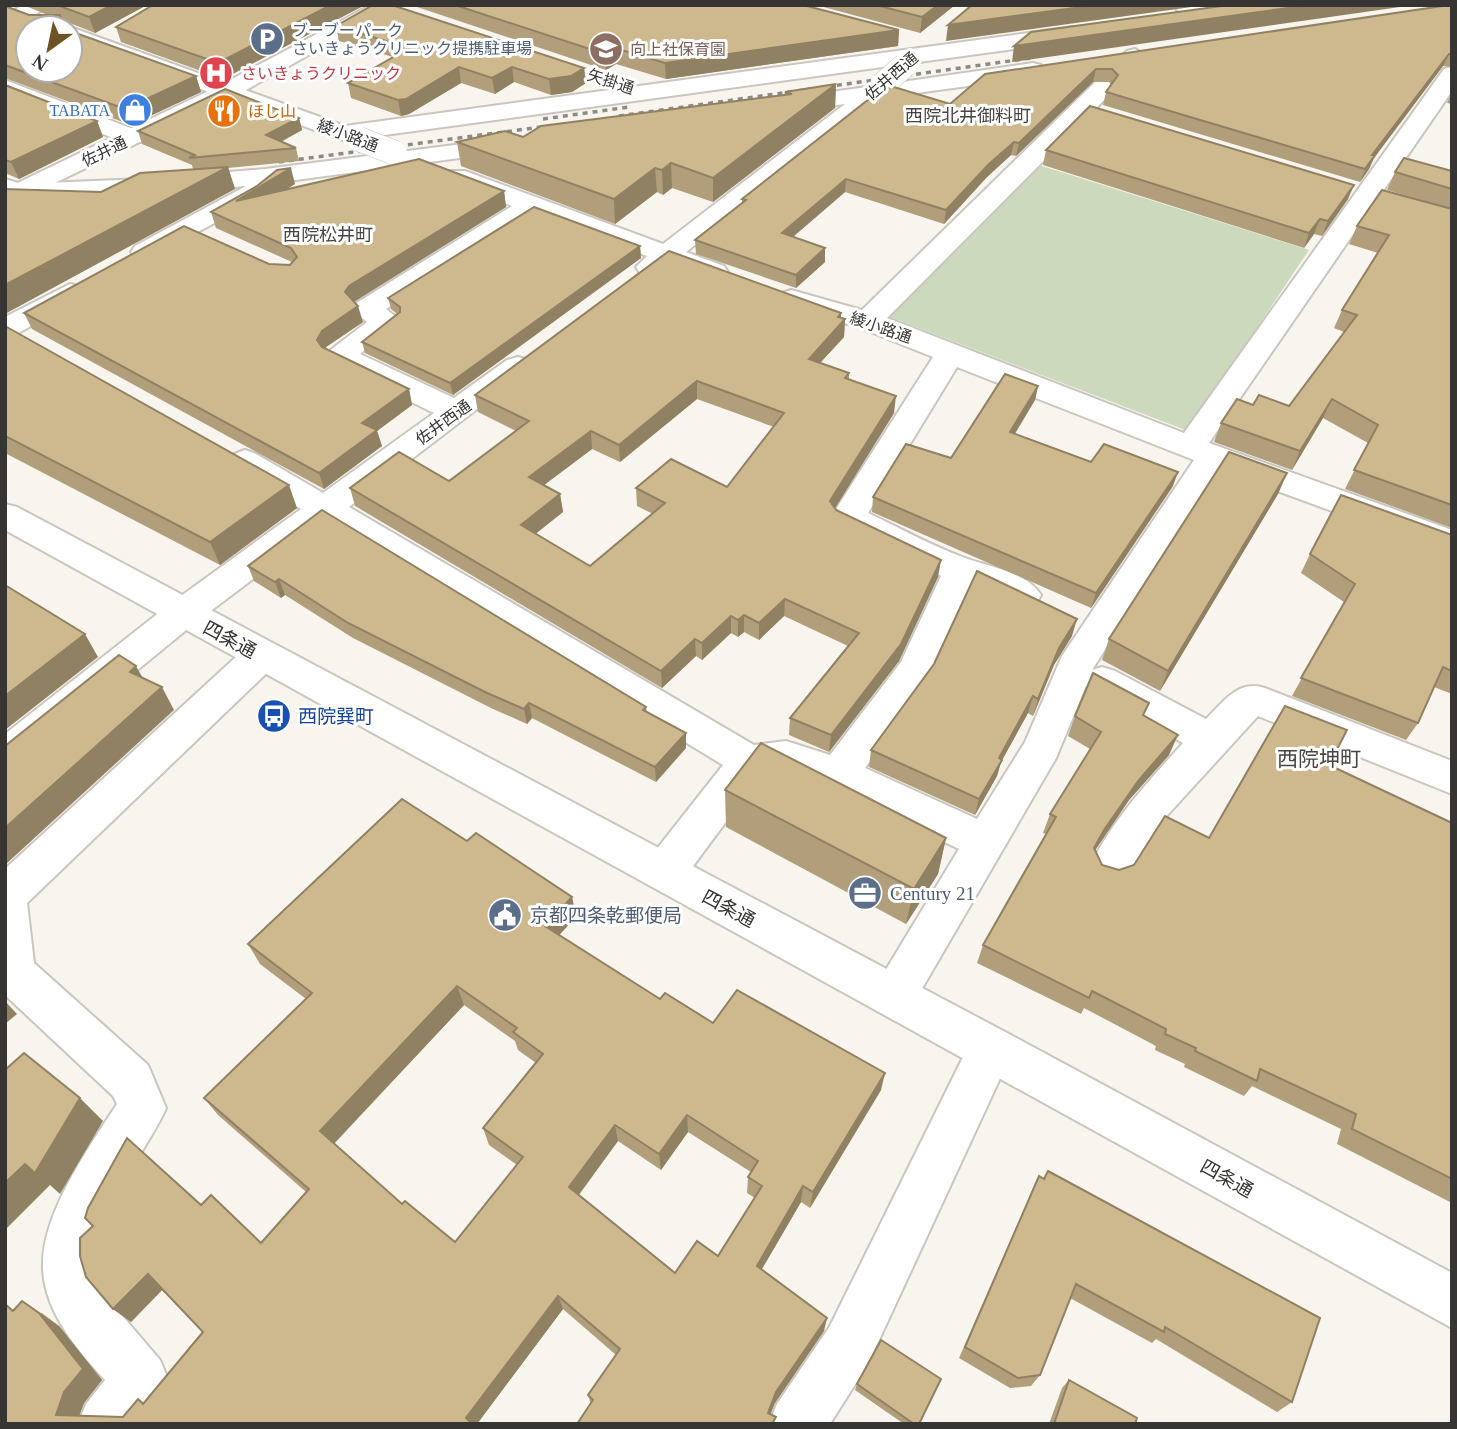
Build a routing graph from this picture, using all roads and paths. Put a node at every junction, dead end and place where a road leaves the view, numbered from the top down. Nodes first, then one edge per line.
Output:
1 (391, 8) edge
2 (1236, 11) edge
3 (1177, 13) edge
4 (945, 29) dead end
5 (1102, 30) edge
6 (121, 31) edge
7 (899, 37) edge
8 (84, 39) edge
9 (96, 44) junction
10 (1162, 52) edge
11 (1135, 56) junction
12 (1094, 62) edge
13 (900, 68) junction
14 (1052, 68) edge
15 (1452, 74) edge
16 (590, 75) dead end
17 (5, 87) edge
18 (229, 90) junction
19 (642, 92) junction
20 (765, 108) edge
21 (1082, 109) junction
22 (1108, 116) edge
23 (352, 136) junction
24 (132, 137) junction
25 (534, 141) edge
26 (403, 156) junction
27 (274, 176) junction
28 (10, 193) edge
29 (532, 205) junction
30 (666, 255) junction
31 (622, 288) edge
32 (868, 321) junction
33 (545, 346) edge
34 (41, 349) edge
35 (951, 353) junction
36 (457, 412) junction
37 (220, 447) edge
38 (1201, 451) junction
39 (326, 507) junction
40 (5, 515) edge
41 (1452, 543) edge
42 (961, 571) junction
43 (183, 613) junction
44 (1075, 619) junction
45 (261, 656) junction
46 (1075, 666) junction
47 (1210, 739) junction
48 (5, 756) edge
49 (749, 761) junction
50 (839, 774) junction
51 (1452, 778) edge
52 (985, 842) junction
53 (1110, 868) edge
54 (664, 872) junction
55 (5, 896) edge
56 (5, 903) edge
57 (893, 996) junction
58 (991, 1048) junction
59 (1452, 1302) edge
60 (106, 1424) edge
61 (797, 1424) edge

1 - 18 street, 佐井通
2 - 3 street
4 - 13 street, 佐井西通
5 - 13 street
6 - 9 street
7 - 13 street
8 - 9 street, 綾小路通
9 - 18 street, 綾小路通
10 - 11 street
11 - 12 street
11 - 21 street
13 - 14 street
13 - 19 street
13 - 20 street
13 - 30 street, 佐井西通
15 - 38 street
16 - 19 street, 矢掛通
17 - 24 street
18 - 23 street, 綾小路通
18 - 24 street, 佐井通
19 - 23 street
21 - 22 street
21 - 32 street
23 - 26 street, 綾小路通, bridge
24 - 28 street, 佐井通
25 - 26 street
26 - 27 street
26 - 29 street, 綾小路通
27 - 28 street
27 - 34 street
29 - 30 street, 綾小路通
29 - 36 street
30 - 31 street, 佐井西通
30 - 32 street, 綾小路通
32 - 35 street, 綾小路通
33 - 36 street, 佐井西通
35 - 38 street, 綾小路通
35 - 42 street
36 - 39 street, 佐井西通
37 - 39 street
38 - 41 street, 綾小路通
38 - 44 street
39 - 43 street, 佐井西通
39 - 49 street
40 - 43 street, 四条通
42 - 44 street
42 - 50 street
43 - 45 street, 四条通
43 - 48 street, 佐井西通
44 - 46 street
45 - 54 street, 四条通
45 - 55 street
46 - 47 street
46 - 52 street
47 - 51 street
47 - 53 street
49 - 50 street
49 - 54 street
50 - 52 street
52 - 57 street
54 - 57 street, 四条通
56 - 60 street
57 - 58 street, 四条通
58 - 59 street, 四条通
58 - 61 street

